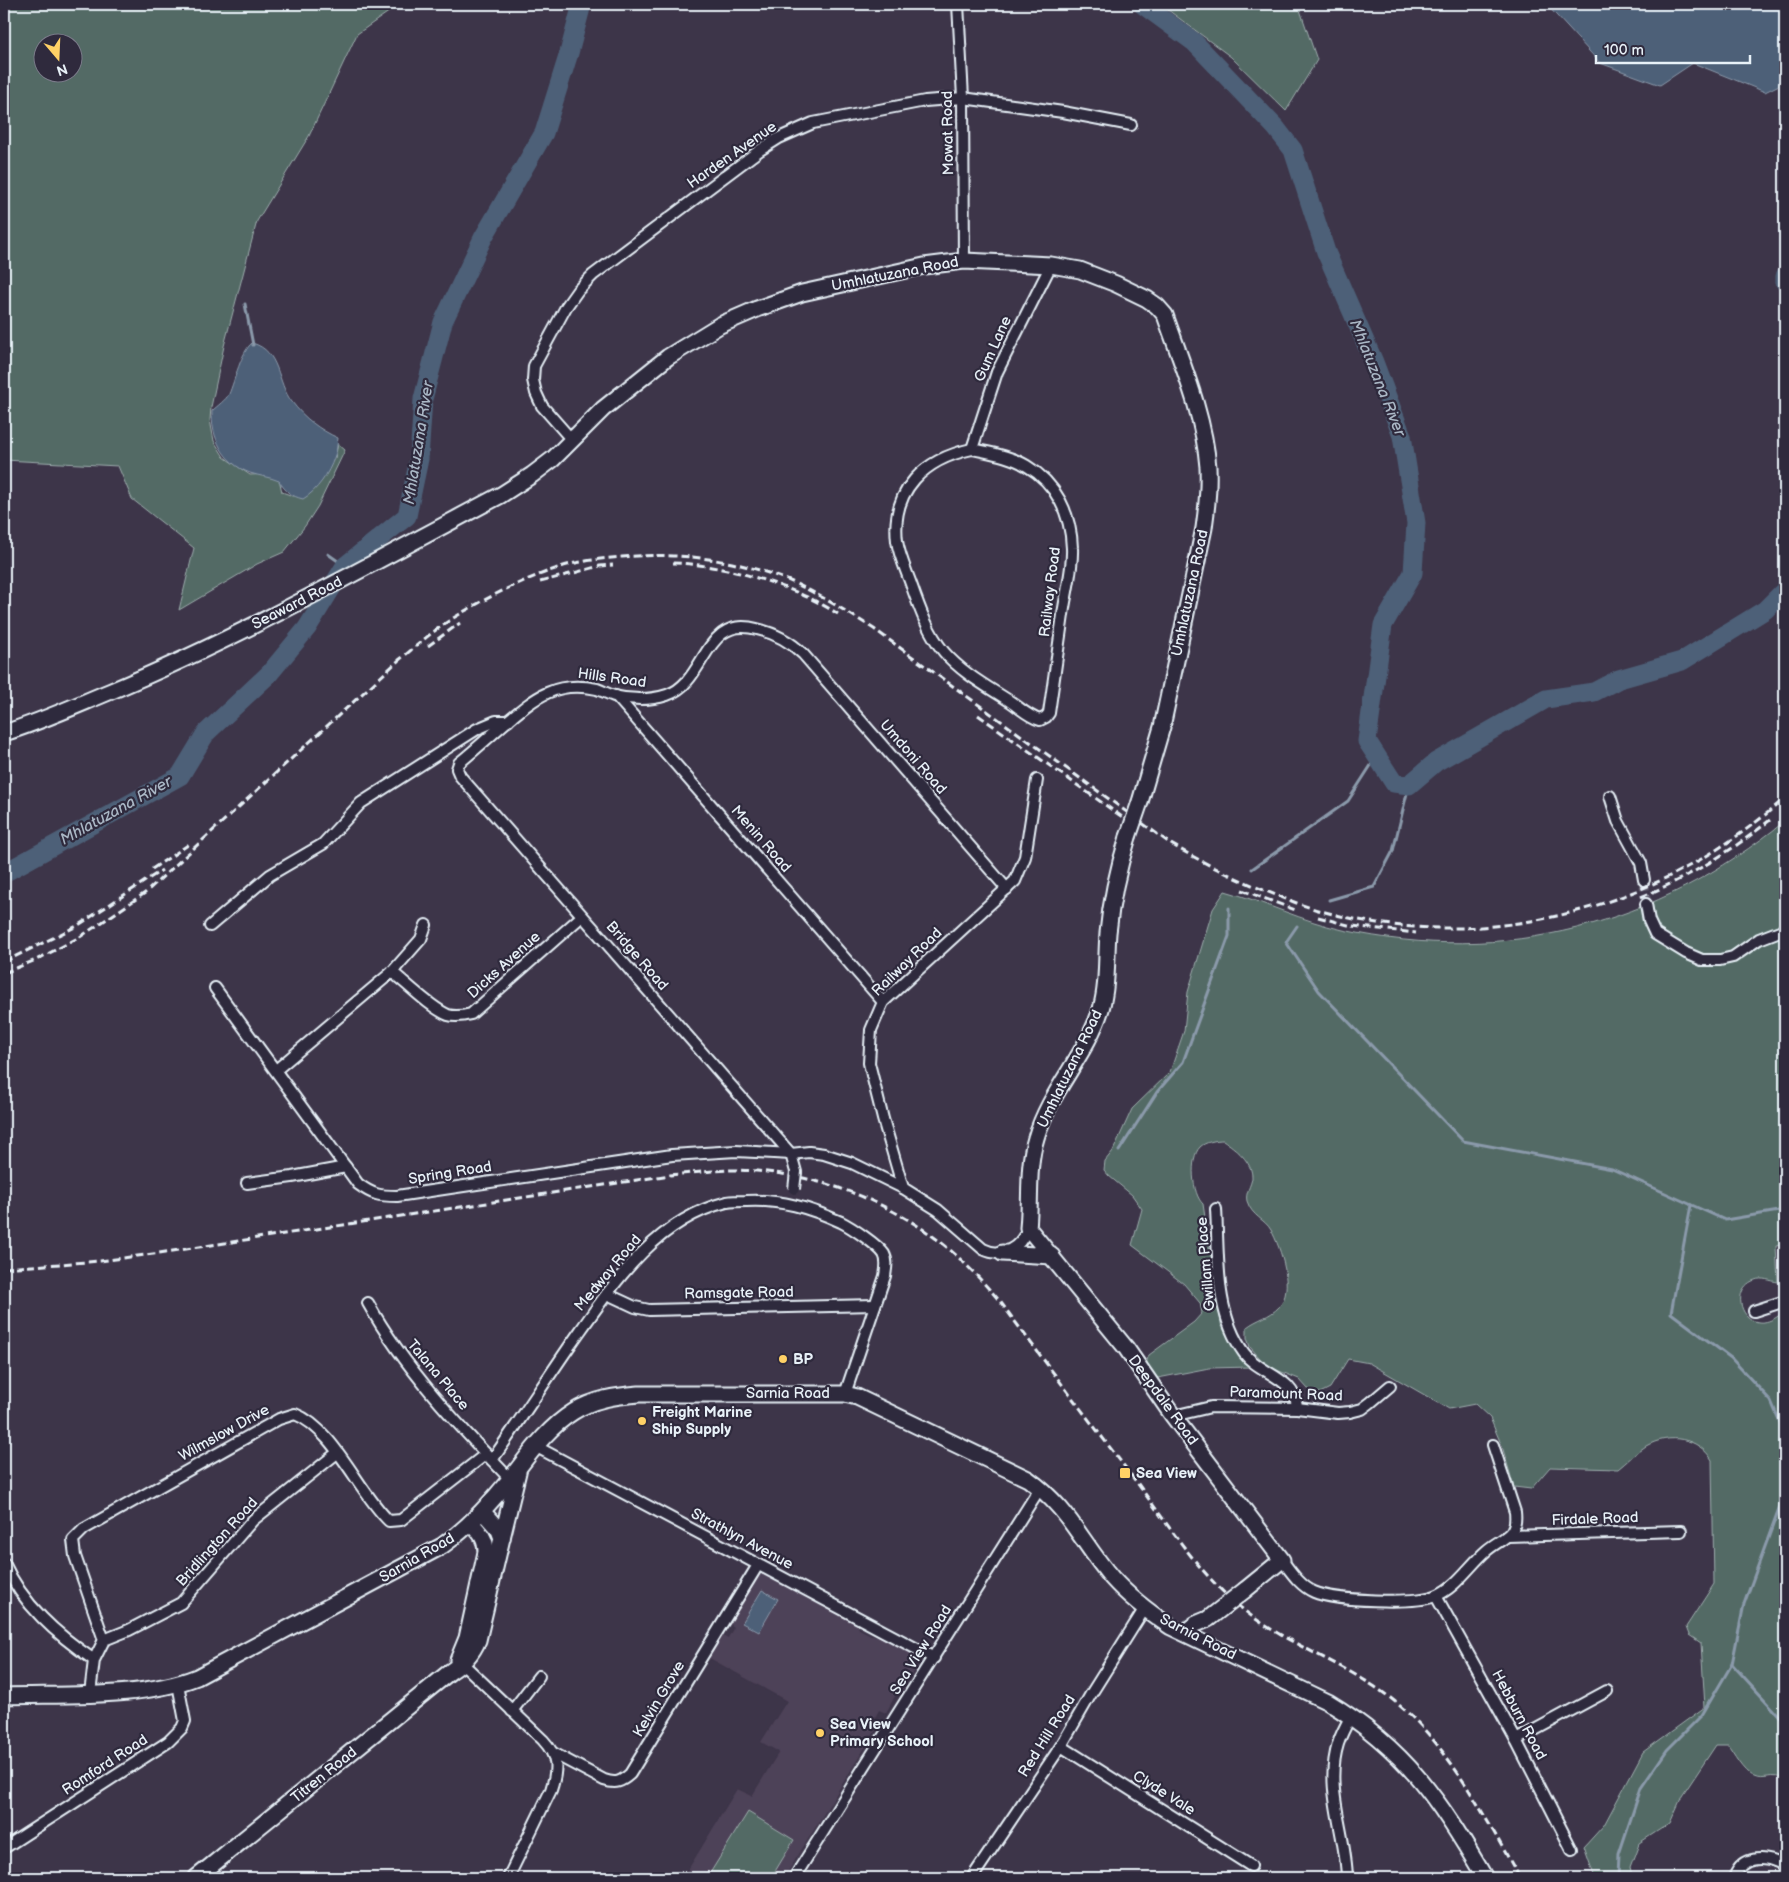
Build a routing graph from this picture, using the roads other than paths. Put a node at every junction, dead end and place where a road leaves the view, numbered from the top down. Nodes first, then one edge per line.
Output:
1 (958, 4) edge
2 (963, 98) junction
3 (1131, 125) dead end
4 (964, 261) junction
5 (1051, 265) junction
6 (571, 439) junction
7 (972, 449) junction
8 (795, 646) joint
9 (616, 696) junction
10 (508, 721) junction
11 (4, 733) edge
12 (460, 776) joint
13 (1036, 780) dead end
14 (1610, 796) dead end
15 (1644, 880) tunnel mouth
16 (1007, 889) junction
17 (1646, 904) tunnel mouth
18 (582, 916) junction
19 (426, 925) dead end
20 (210, 926) dead end
21 (1785, 929) edge
22 (392, 972) junction
23 (214, 988) dead end
24 (883, 1002) junction
25 (276, 1070) junction
26 (791, 1154) junction
27 (346, 1167) junction
28 (247, 1183) dead end
29 (903, 1188) junction
30 (792, 1204) junction
31 (1216, 1209) dead end
32 (1028, 1228) junction
33 (1002, 1253) junction
34 (1052, 1256) junction
35 (607, 1294) junction
36 (1785, 1301) edge
37 (368, 1303) dead end
38 (875, 1305) junction
39 (1754, 1311) dead end
40 (1390, 1386) dead end
41 (845, 1394) junction
42 (1297, 1408) junction
43 (1173, 1416) junction
44 (1493, 1445) dead end
45 (535, 1446) junction
46 (337, 1453) junction
47 (489, 1457) junction
48 (514, 1474) junction
49 (1040, 1488) junction
50 (483, 1512) junction
51 (471, 1523) junction
52 (1682, 1531) dead end
53 (1508, 1536) junction
54 (502, 1538) junction
55 (1282, 1560) junction
56 (4, 1562) edge
57 (758, 1564) junction
58 (1436, 1596) junction
59 (1145, 1608) junction
60 (1184, 1632) junction
61 (104, 1640) junction
62 (934, 1658) junction
63 (94, 1660) junction
64 (457, 1665) junction
65 (539, 1676) dead end
66 (178, 1684) junction
67 (1606, 1691) dead end
68 (90, 1694) junction
69 (4, 1696) edge
70 (512, 1711) junction
71 (1351, 1716) junction
72 (1516, 1740) junction
73 (1061, 1746) junction
74 (553, 1752) junction
75 (4, 1848) edge
76 (1572, 1850) dead end
77 (1251, 1866) dead end
78 (1785, 1866) edge
79 (196, 1878) edge
80 (508, 1878) edge
81 (794, 1878) edge
82 (972, 1878) edge
83 (1347, 1878) edge
84 (1485, 1878) edge
85 (1734, 1878) edge

1 - 2 street, Mowat Road
2 - 3 street, Harden Avenue
2 - 4 street, Mowat Road
2 - 6 street, Harden Avenue
4 - 5 street, Umhlatuzana Road
4 - 6 street, Umhlatuzana Road
5 - 7 street, Gum Lane
5 - 32 street, Umhlatuzana Road, bridge
6 - 11 street, Seaward Road
7 - 7 street, Railway Road
8 - 9 street, Hills Road
8 - 16 street, Umdoni Road
9 - 10 street, Hills Road
9 - 24 street, Menin Road
10 - 12 street, Hills Road
10 - 20 street
12 - 18 street, Bridge Road
13 - 16 street, Railway Road
14 - 15 street
16 - 24 street, Railway Road
17 - 21 street
18 - 22 street, Dicks Avenue
18 - 26 street, Bridge Road
19 - 22 street
22 - 25 street
23 - 25 street, Spring Road
24 - 29 street, Railway Road
25 - 27 street, Spring Road
26 - 27 street, Spring Road
26 - 29 street
26 - 30 street, bridge
27 - 28 street
29 - 33 street
30 - 35 street, Medway Road
30 - 38 street, Medway Road
31 - 42 street, Gwillam Place
32 - 33 street
32 - 34 street, Deepdale Road
33 - 34 street
34 - 43 street, Deepdale Road
35 - 38 street, Ramsgate Road
35 - 47 street, Medway Road
36 - 39 street
37 - 47 street, Talana Place
38 - 41 street, Medway Road
40 - 42 street, Paramount Road
41 - 45 street, Sarnia Road
41 - 49 street, Sarnia Road
42 - 43 street, Paramount Road
43 - 55 street, Deepdale Road
44 - 53 street
45 - 48 street, Sarnia Road
45 - 57 street, Strathlyn Avenue
46 - 47 street, Wilmslow Drive
46 - 61 street, Bridlington Road
46 - 61 street, Wilmslow Drive
47 - 48 street
48 - 50 street, Sarnia Road
48 - 54 street, Titren Road
49 - 59 street, Sarnia Road
49 - 62 street, Sea View Road
50 - 51 street, Sarnia Road
50 - 54 street
51 - 64 street, Titren Road
51 - 66 street, Sarnia Road
52 - 53 street, Firdale Road
53 - 58 street
54 - 64 street, Titren Road
55 - 58 street, Deepdale Road
55 - 60 street, bridge
56 - 63 street
57 - 62 street, Strathlyn Avenue
57 - 74 street, Kelvin Grove
58 - 72 street, Hebburn Road
59 - 60 street, Sarnia Road
59 - 73 street, Red Hill Road
60 - 71 street, Sarnia Road
61 - 63 street
62 - 81 street, Sea View Road
63 - 68 street
64 - 70 street
64 - 79 street, Titren Road
65 - 70 street
66 - 68 street, Sarnia Road
66 - 75 street, Romford Road
67 - 72 street
68 - 69 street, Sarnia Road
70 - 74 street
71 - 83 street
71 - 84 street, Sarnia Road
72 - 76 street, Hebburn Road
73 - 77 street, Clyde Vale
73 - 82 street, Red Hill Road
74 - 80 street
78 - 85 street

